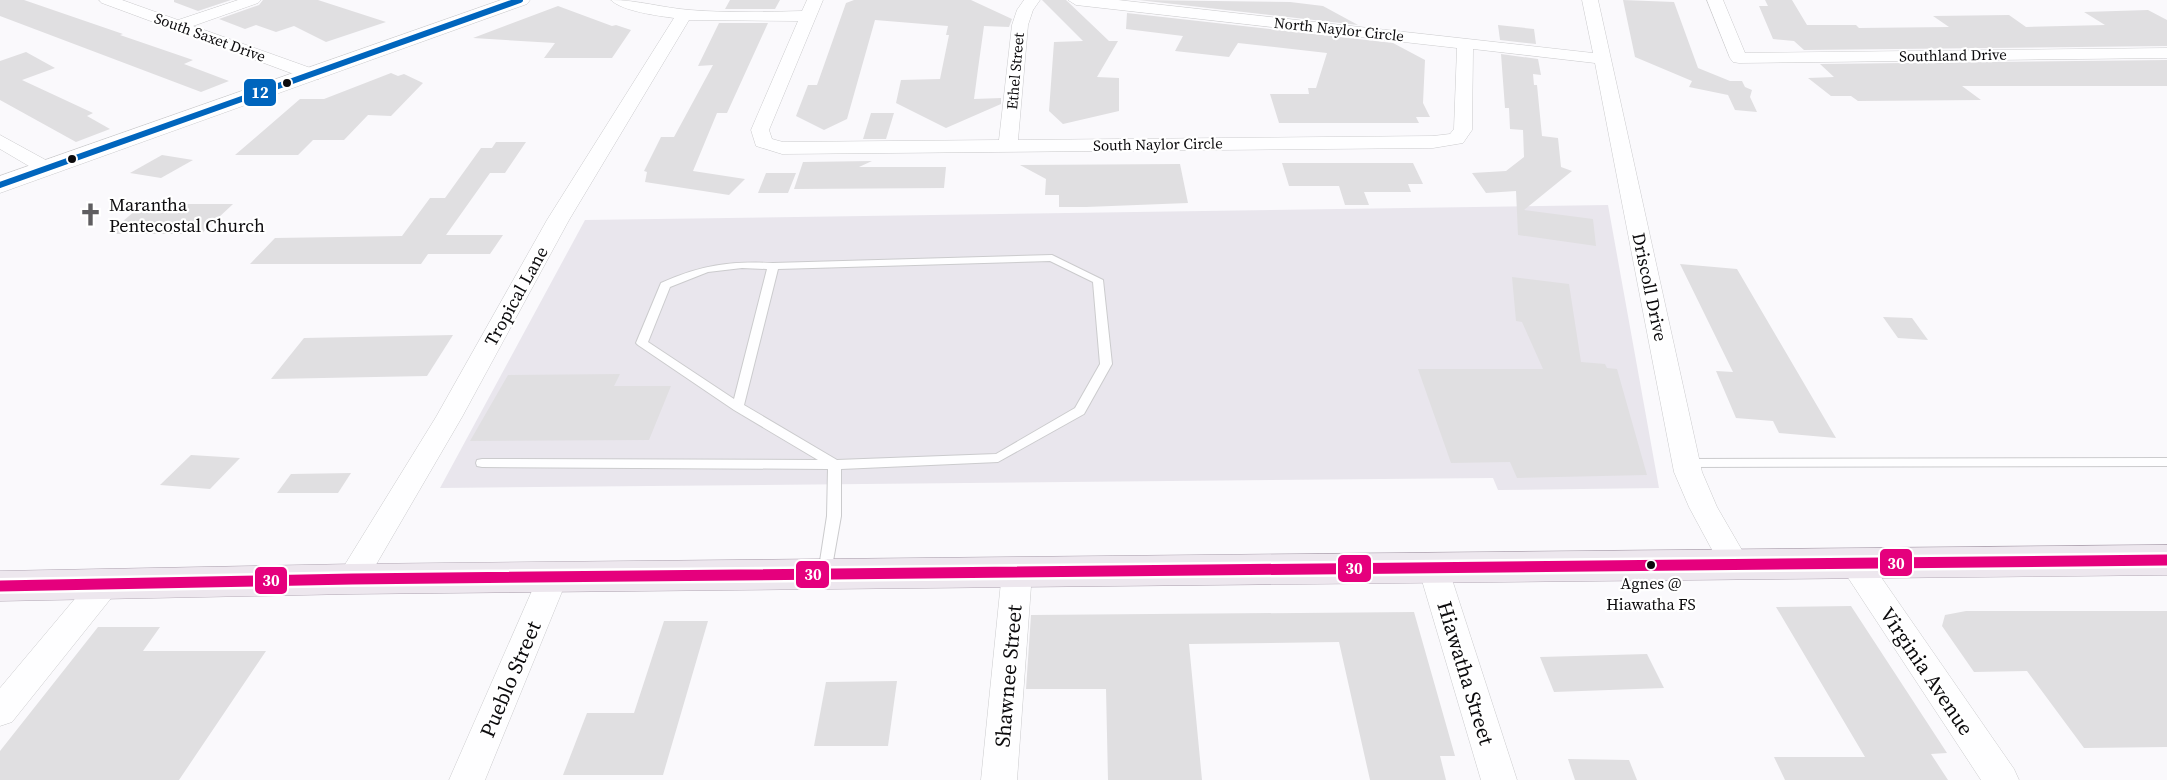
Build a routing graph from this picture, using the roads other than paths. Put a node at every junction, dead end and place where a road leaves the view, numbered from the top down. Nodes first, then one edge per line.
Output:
1 (107, 0) edge
2 (253, 0) edge
3 (520, 0) edge
4 (619, 0) edge
5 (1032, 0) edge
6 (1076, 0) edge
7 (1590, 0) edge
8 (1715, 0) edge
9 (811, 8) edge
10 (684, 15) junction
11 (180, 25) junction
12 (1464, 44) junction
13 (2167, 53) edge
14 (1603, 58) junction
15 (313, 75) junction
16 (0, 141) edge
17 (1008, 146) junction
18 (46, 168) junction
19 (0, 185) edge
20 (773, 266) junction
21 (738, 407) junction
22 (2167, 462) edge
23 (482, 463) dead end
24 (1686, 463) junction
25 (835, 465) junction
26 (2167, 560) edge
27 (1854, 561) junction
28 (1735, 564) junction
29 (1434, 567) junction
30 (1017, 572) junction
31 (825, 574) junction
32 (553, 577) junction
33 (352, 579) junction
34 (105, 584) junction
35 (0, 586) edge
36 (0, 712) edge
37 (467, 780) edge
38 (999, 780) edge
39 (1499, 780) edge
40 (2001, 780) edge

1 - 11 street, South Saxet Drive
2 - 11 street
3 - 15 street
4 - 10 street
5 - 17 street, Ethel Street
6 - 12 street, North Naylor Circle
7 - 14 street, Driscoll Drive
8 - 13 street, Southland Drive
9 - 10 street
9 - 17 street, South Naylor Circle
10 - 33 street, Tropical Lane
11 - 15 street, South Saxet Drive
12 - 14 street, North Naylor Circle
12 - 17 street, South Naylor Circle
14 - 24 street, Driscoll Drive
15 - 18 street
16 - 18 street
18 - 19 street
20 - 21 lane
20 - 21 lane
20 - 25 lane
21 - 25 lane
22 - 24 lane
23 - 25 lane
24 - 28 street, Driscoll Drive
25 - 31 lane
26 - 27 main road
27 - 28 main road
27 - 40 street, Virginia Avenue
28 - 29 main road
29 - 30 main road
29 - 39 street, Hiawatha Street
30 - 31 main road
30 - 38 street, Shawnee Street
31 - 32 main road
32 - 33 main road
32 - 37 street, Pueblo Street
33 - 34 main road
34 - 35 main road
34 - 36 street

